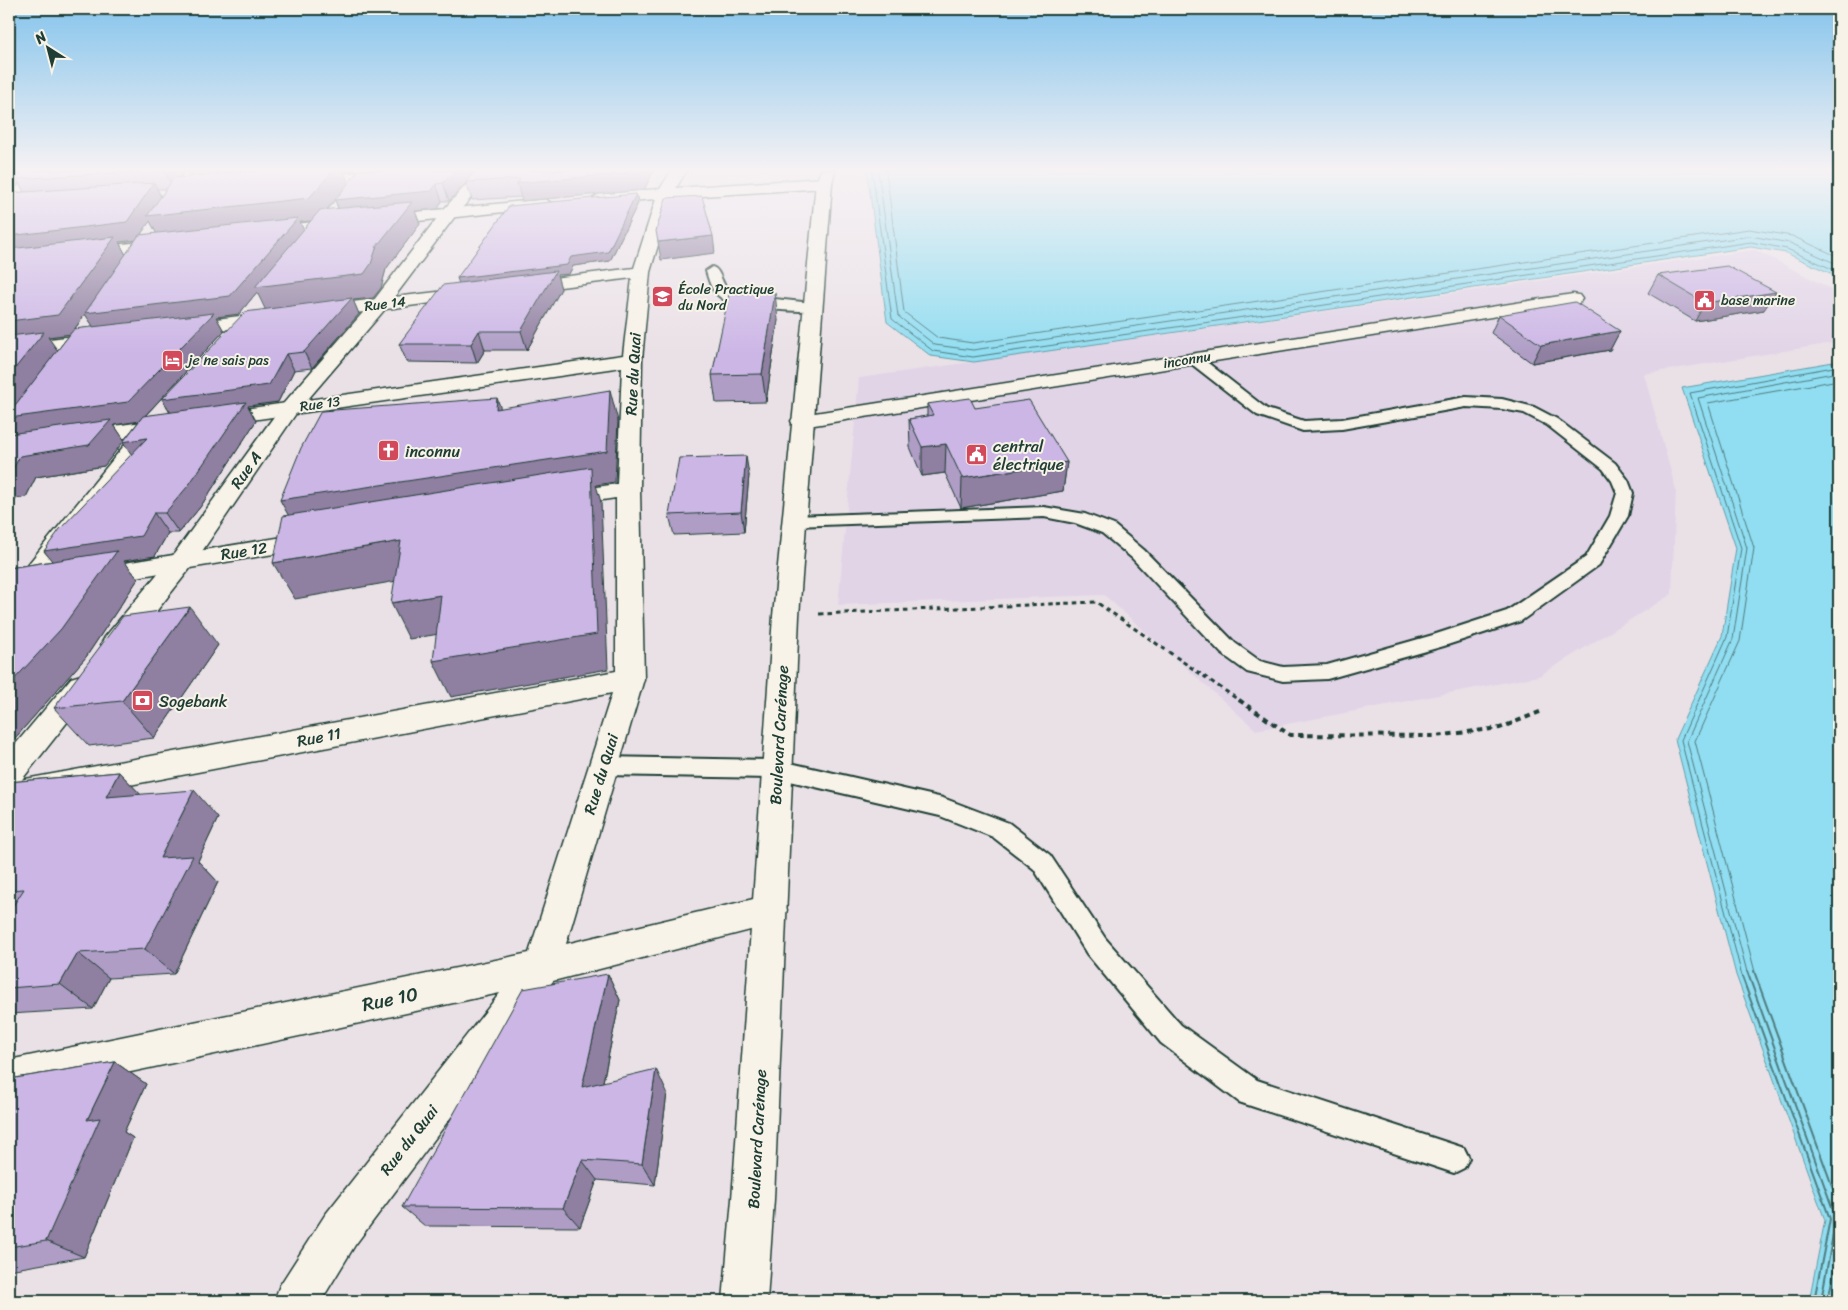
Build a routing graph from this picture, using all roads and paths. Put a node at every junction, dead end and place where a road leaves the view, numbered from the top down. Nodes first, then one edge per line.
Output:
1 (154, 231) edge
2 (274, 231) edge
3 (321, 231) edge
4 (435, 231) edge
5 (656, 231) edge
6 (820, 231) edge
7 (249, 234) edge
8 (182, 242) edge
9 (144, 246) junction
10 (307, 247) edge
11 (66, 255) edge
12 (133, 262) edge
13 (712, 271) dead end
14 (642, 272) junction
15 (506, 289) edge
16 (487, 291) edge
17 (265, 299) edge
18 (1573, 299) dead end
19 (380, 304) junction
20 (812, 307) junction
21 (246, 321) junction
22 (89, 326) edge
23 (167, 331) edge
24 (118, 337) edge
25 (78, 342) junction
26 (227, 342) edge
27 (9, 350) edge
28 (1194, 359) junction
29 (632, 360) junction
30 (61, 365) edge
31 (168, 407) edge
32 (290, 408) junction
33 (802, 421) junction
34 (148, 428) junction
35 (9, 448) edge
36 (628, 489) junction
37 (541, 503) edge
38 (794, 520) junction
39 (338, 536) edge
40 (183, 560) junction
41 (14, 594) edge
42 (786, 616) junction
43 (630, 679) junction
44 (1542, 712) dead end
45 (603, 766) junction
46 (777, 769) junction
47 (9, 773) edge
48 (9, 795) edge
49 (770, 910) junction
50 (542, 967) junction
51 (9, 1080) edge
52 (1454, 1158) dead end
53 (296, 1301) edge
54 (745, 1301) edge

1 - 9 street
2 - 7 street
3 - 10 street
4 - 19 street, Rue A
5 - 14 street, Rue du Quai
6 - 20 street, Boulevard Carénage
8 - 9 street
9 - 11 street
9 - 12 street
13 - 20 lane
14 - 15 street
14 - 29 street, Rue du Quai
16 - 19 street, Rue 14
17 - 21 street
18 - 28 street, inconnu
19 - 21 street, Rue 14
19 - 32 street, Rue A
20 - 33 street, Boulevard Carénage
21 - 23 street, Rue 14
21 - 26 street
22 - 25 street
24 - 25 street
25 - 27 street
25 - 30 street
28 - 33 street, inconnu
28 - 38 lane
29 - 32 street, Rue 13
29 - 36 street, Rue du Quai
31 - 34 street
32 - 34 street, Rue 13
32 - 40 street, Rue A
33 - 38 street, Boulevard Carénage
34 - 35 street, Rue 13
34 - 41 street
36 - 37 street
36 - 43 street, Rue du Quai
38 - 42 street, Boulevard Carénage
39 - 40 street, Rue 12
40 - 41 street, Rue 12
40 - 47 street, Rue A
42 - 44 path
42 - 46 street, Boulevard Carénage
43 - 45 street, Rue du Quai
43 - 48 street, Rue 11
45 - 46 lane
45 - 50 street, Rue du Quai
46 - 49 street, Boulevard Carénage
46 - 52 lane
49 - 50 street, Rue 10
49 - 54 street, Boulevard Carénage
50 - 51 street, Rue 10
50 - 53 street, Rue du Quai

